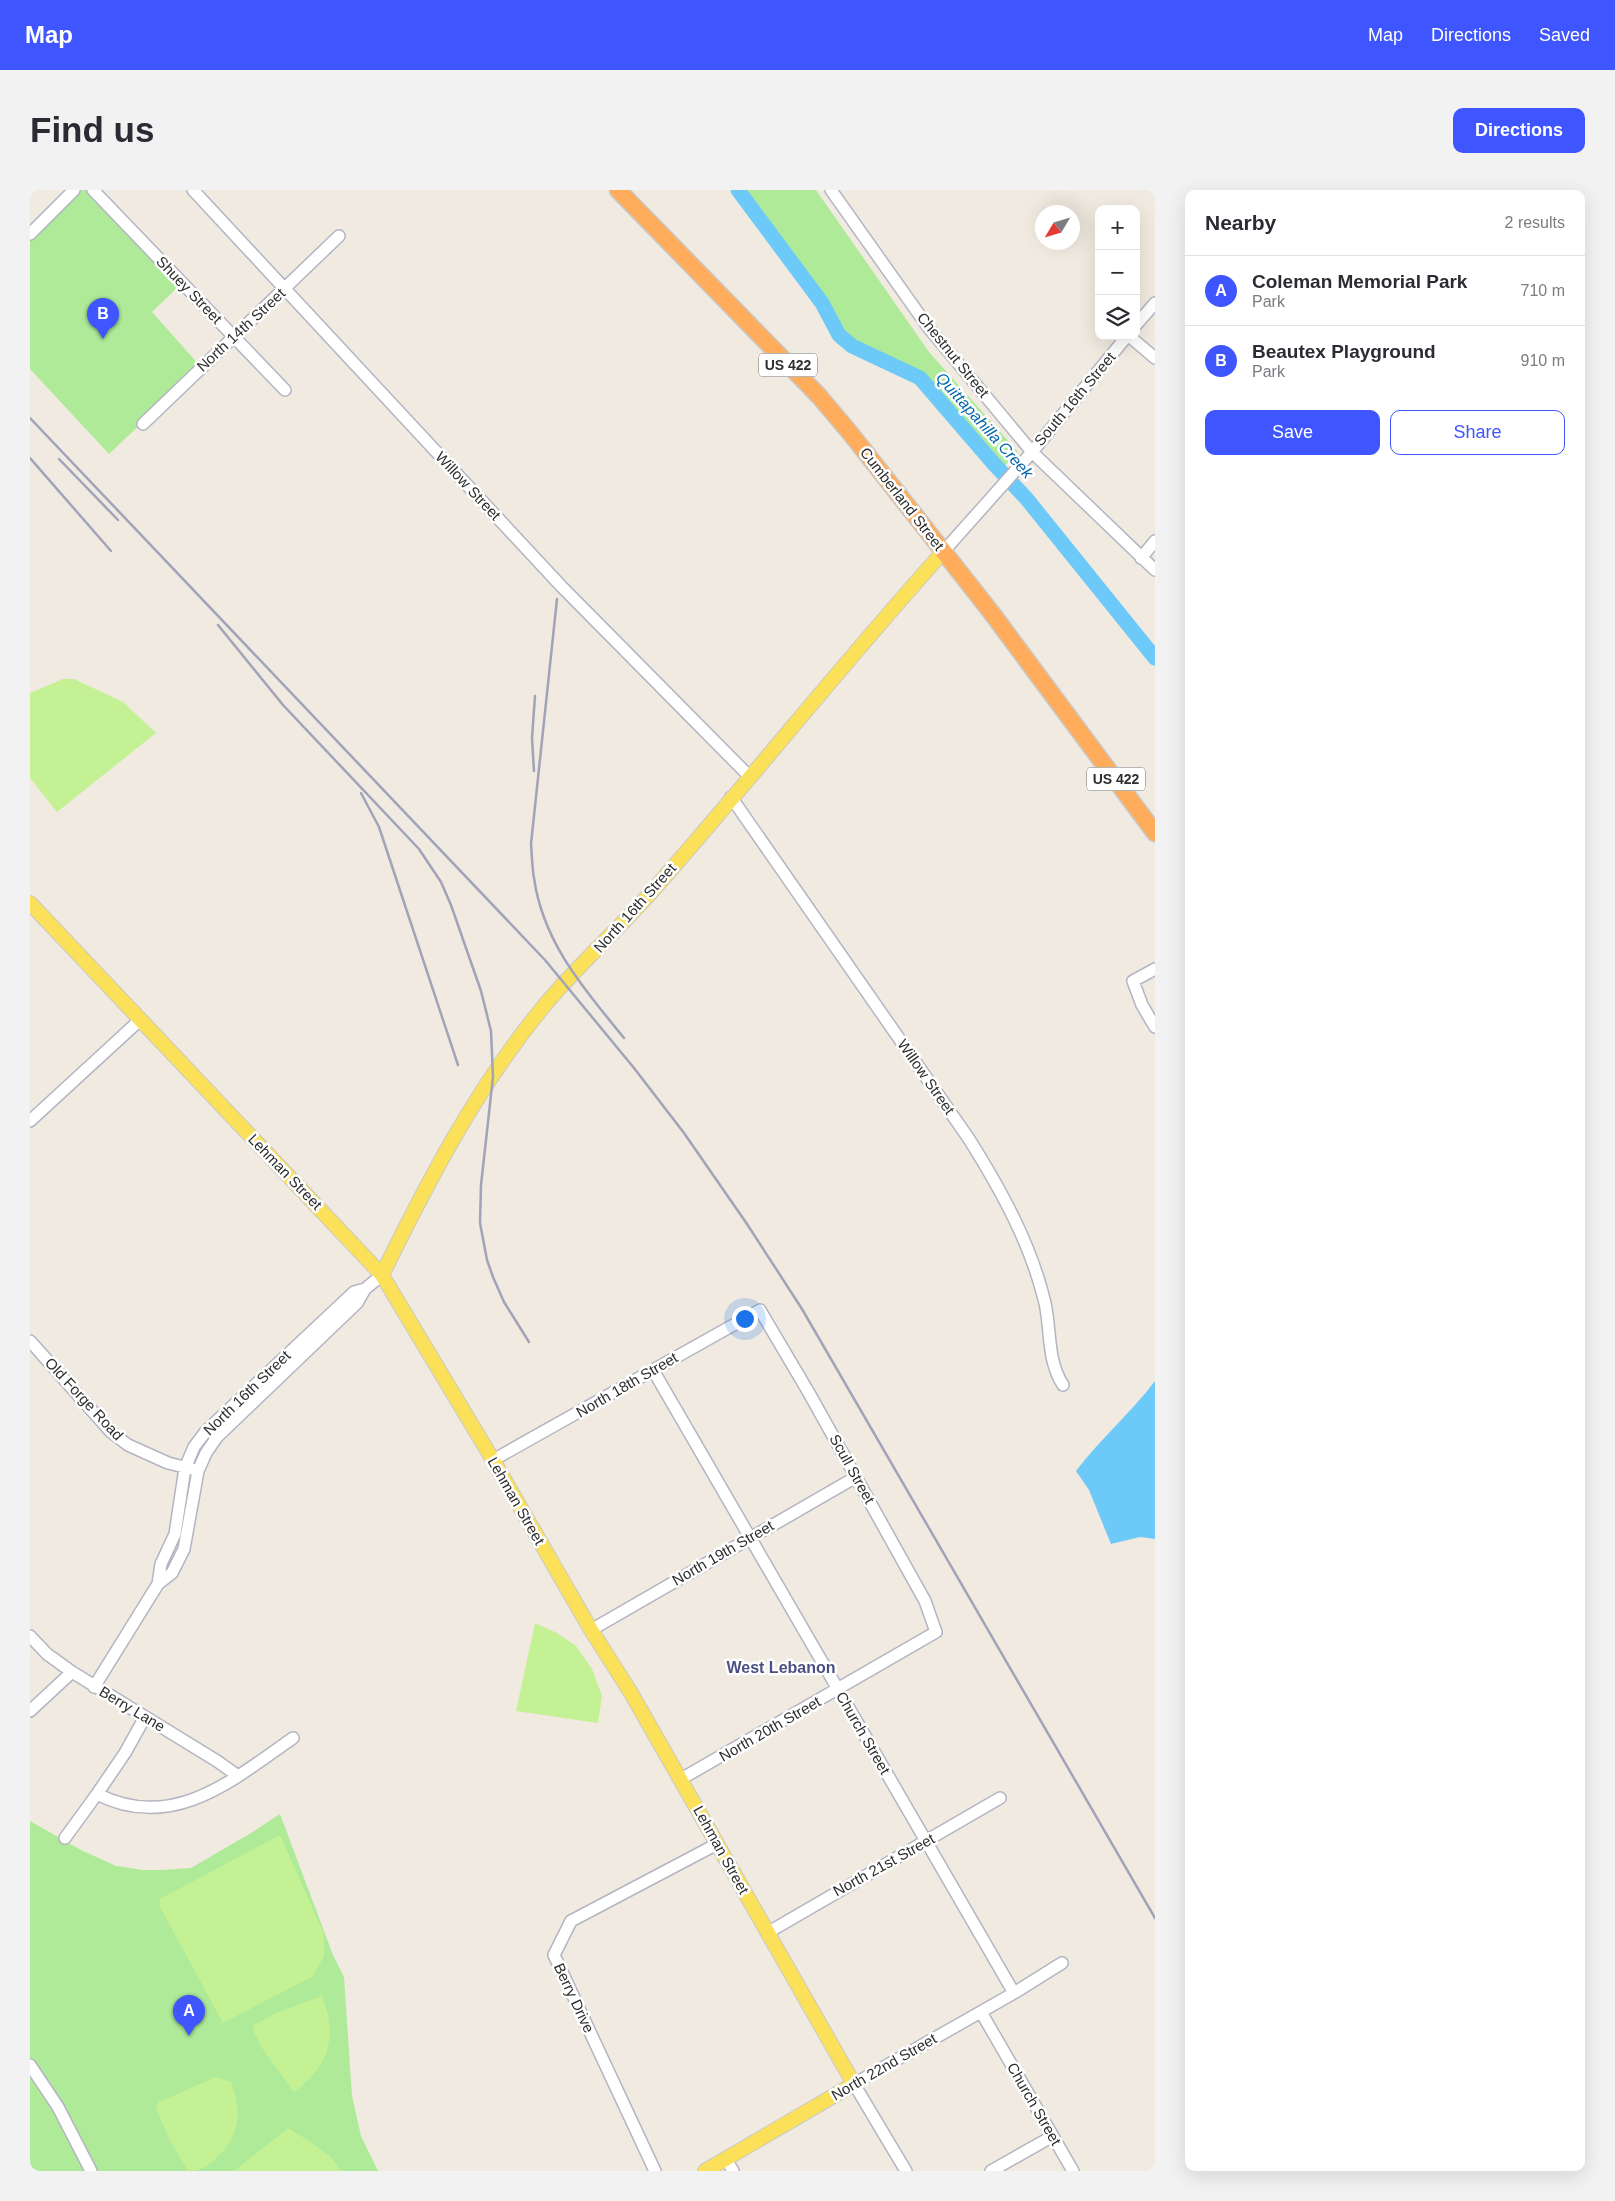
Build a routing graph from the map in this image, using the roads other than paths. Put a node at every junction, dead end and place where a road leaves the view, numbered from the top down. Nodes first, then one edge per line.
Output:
1 (74, 190) edge
2 (93, 190) edge
3 (193, 190) edge
4 (618, 190) edge
5 (831, 190) edge
6 (33, 226) edge
7 (339, 236) dead end
8 (284, 288) junction
9 (1155, 303) edge
10 (1140, 320) edge
11 (234, 335) junction
12 (1125, 340) edge
13 (1133, 340) edge
14 (1155, 358) edge
15 (285, 390) dead end
16 (143, 424) dead end
17 (1032, 452) junction
18 (1155, 541) edge
19 (943, 552) junction
20 (1141, 558) junction
21 (1155, 570) edge
22 (749, 776) junction
23 (731, 798) junction
24 (1155, 833) edge
25 (30, 903) edge
26 (1155, 969) edge
27 (141, 1019) junction
28 (1155, 1026) edge
29 (30, 1121) edge
30 (382, 1275) junction
31 (365, 1289) junction
32 (760, 1310) joint
33 (30, 1341) edge
34 (653, 1370) junction
35 (1063, 1384) dead end
36 (493, 1460) junction
37 (185, 1468) junction
38 (198, 1471) junction
39 (856, 1477) junction
40 (750, 1537) junction
41 (158, 1584) junction
42 (591, 1630) junction
43 (936, 1632) joint
44 (30, 1636) edge
45 (72, 1672) junction
46 (94, 1687) junction
47 (838, 1690) junction
48 (30, 1711) edge
49 (145, 1717) junction
50 (292, 1738) dead end
51 (238, 1776) junction
52 (681, 1779) junction
53 (97, 1794) junction
54 (1000, 1798) dead end
55 (65, 1838) dead end
56 (927, 1842) junction
57 (717, 1844) junction
58 (767, 1933) junction
59 (1062, 1963) dead end
60 (1014, 1993) junction
61 (981, 2012) junction
62 (30, 2066) edge
63 (854, 2084) junction
64 (1052, 2136) junction
65 (729, 2165) edge
66 (91, 2171) edge
67 (655, 2171) edge
68 (705, 2171) edge
69 (906, 2171) edge
70 (991, 2171) edge
71 (1073, 2171) edge

1 - 6 street
2 - 11 street, Shuey Street
3 - 8 street, Willow Street
4 - 19 highway, Cumberland Street / US 422
5 - 17 street, Chestnut Street
7 - 8 street, North 14th Street
8 - 11 street, North 14th Street
8 - 22 street, Willow Street
9 - 10 street
11 - 15 street, Shuey Street
11 - 16 street, North 14th Street
12 - 17 street, South 16th Street
13 - 14 street
17 - 19 street, South 16th Street
17 - 20 street, Chestnut Street
18 - 20 street
19 - 22 main road, North 16th Street
19 - 24 highway, Cumberland Street / US 422
20 - 21 street, Chestnut Street
22 - 23 main road, North 16th Street
23 - 30 main road, North 16th Street
23 - 35 street, Willow Street
25 - 27 main road, Lehman Street
26 - 28 street
27 - 29 street
27 - 30 main road, Lehman Street
30 - 31 street, North 16th Street
30 - 36 main road, Lehman Street
31 - 37 street, North 16th Street
31 - 38 street, North 16th Street
32 - 34 street, North 18th Street
32 - 39 street, Scull Street
33 - 37 street, Old Forge Road
34 - 36 street, North 18th Street
34 - 40 street, Church Street
36 - 42 main road, Lehman Street
37 - 38 street, Old Forge Road
37 - 41 street, North 16th Street
38 - 41 street, North 16th Street
39 - 40 street, North 19th Street
39 - 43 street, Scull Street
40 - 42 street, North 19th Street
40 - 47 street, Church Street
41 - 46 street, North 16th Street
42 - 52 main road, Lehman Street
43 - 47 street, North 20th Street
44 - 45 street, Berry Lane
45 - 46 street, Berry Lane
45 - 48 street
46 - 49 street, Berry Lane
47 - 52 street, North 20th Street
47 - 56 street, Church Street
49 - 51 street, Berry Lane
49 - 53 street
50 - 51 street
51 - 53 street
52 - 57 main road, Lehman Street
53 - 55 street
54 - 56 street, North 21st Street
56 - 58 street, North 21st Street
56 - 60 street, Church Street
57 - 58 main road, Lehman Street
57 - 67 street, Berry Drive
58 - 63 main road, Lehman Street
59 - 60 street, North 22nd Street
60 - 61 street, North 22nd Street
61 - 63 street, North 22nd Street
61 - 64 street, Church Street
62 - 66 street
63 - 65 main road, North 22nd Street
63 - 69 street, Lehman Street
64 - 70 street
64 - 71 street, Church Street
65 - 68 main road, North 22nd Street

